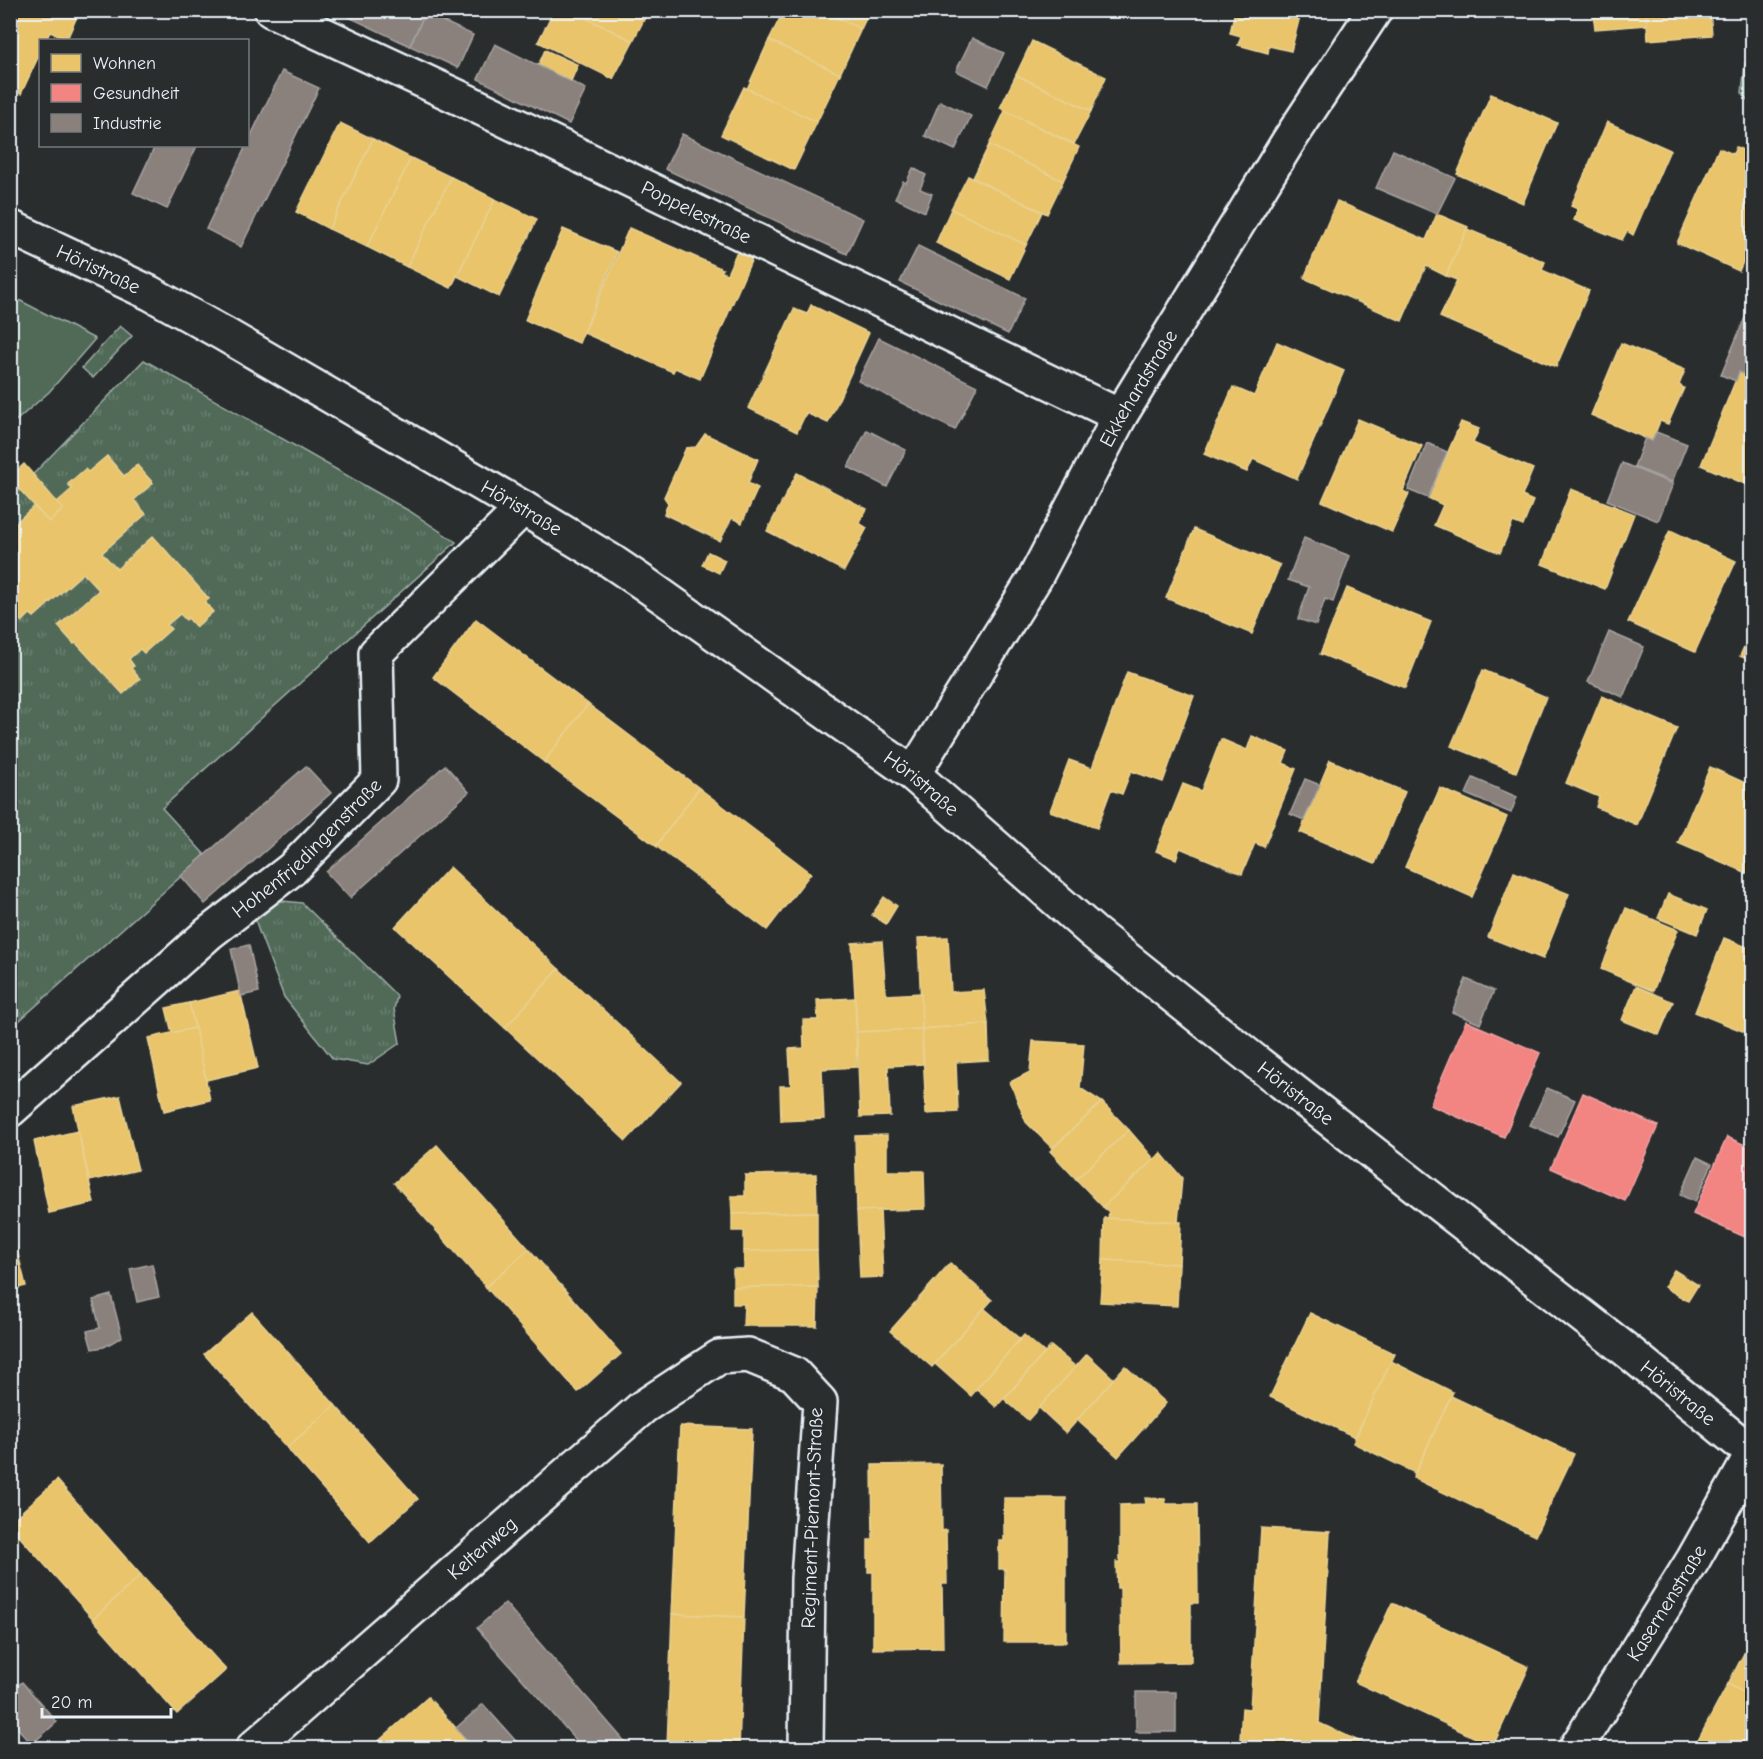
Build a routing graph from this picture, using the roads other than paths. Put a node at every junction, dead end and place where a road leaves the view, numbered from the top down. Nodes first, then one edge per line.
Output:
1 (271, 10) edge
2 (1376, 10) edge
3 (10, 226) edge
4 (1120, 416) junction
5 (523, 508) junction
6 (913, 774) junction
7 (10, 1110) edge
8 (719, 1357) joint
9 (1752, 1454) edge
10 (253, 1749) edge
11 (806, 1749) edge
12 (1576, 1749) edge

1 - 4 street, Poppelestraße
2 - 4 street, Ekkehardstraße
3 - 5 street, Höristraße
4 - 6 street, Ekkehardstraße
5 - 6 street, Höristraße
5 - 7 street, Hohenfriedingenstraße
6 - 9 street, Höristraße
8 - 10 street, Keltenweg
8 - 11 street, Regiment-Piemont-Straße
9 - 12 street, Kasernenstraße

